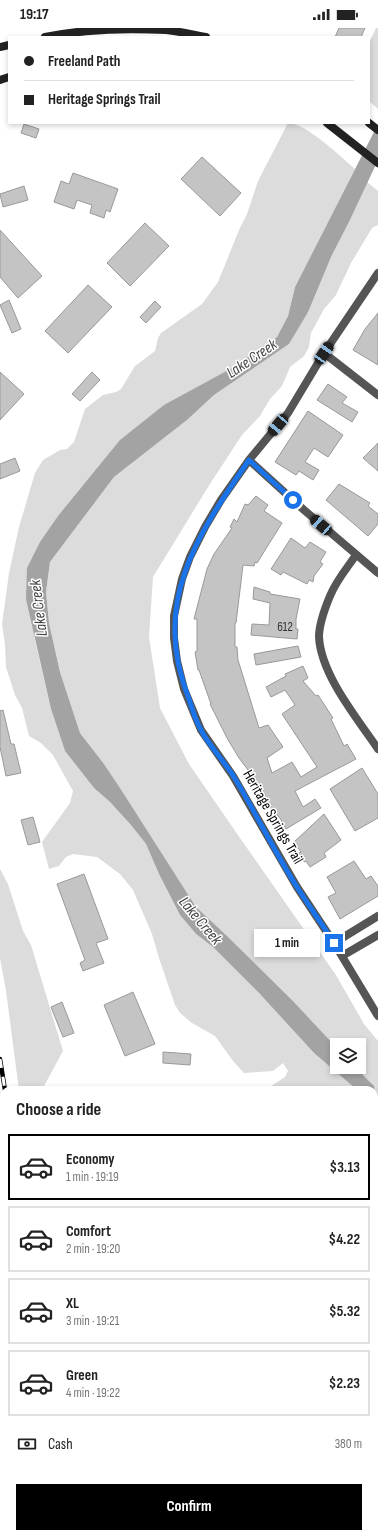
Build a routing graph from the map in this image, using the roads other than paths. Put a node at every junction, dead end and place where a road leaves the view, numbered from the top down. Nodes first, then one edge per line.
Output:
1 (128, 28) edge
2 (50, 36) edge
3 (200, 36) edge
4 (328, 124) edge
5 (370, 124) edge
6 (378, 130) edge
7 (378, 163) edge
8 (378, 273) edge
9 (324, 353) junction
10 (378, 395) edge
11 (249, 460) junction
12 (356, 555) junction
13 (378, 573) edge
14 (378, 749) edge
15 (378, 916) edge
16 (378, 934) edge
17 (334, 943) junction
18 (342, 956) junction
19 (378, 1016) edge

1 - 2 main road
1 - 3 main road
4 - 7 main road
5 - 6 main road
8 - 9 street, Heritage Springs Trail
9 - 10 street
9 - 11 street, Heritage Springs Trail
11 - 12 street
11 - 17 street, Heritage Springs Trail
12 - 13 street
12 - 14 street
15 - 17 street
16 - 18 street
17 - 18 street, Heritage Springs Trail
18 - 19 street, Heritage Springs Trail

